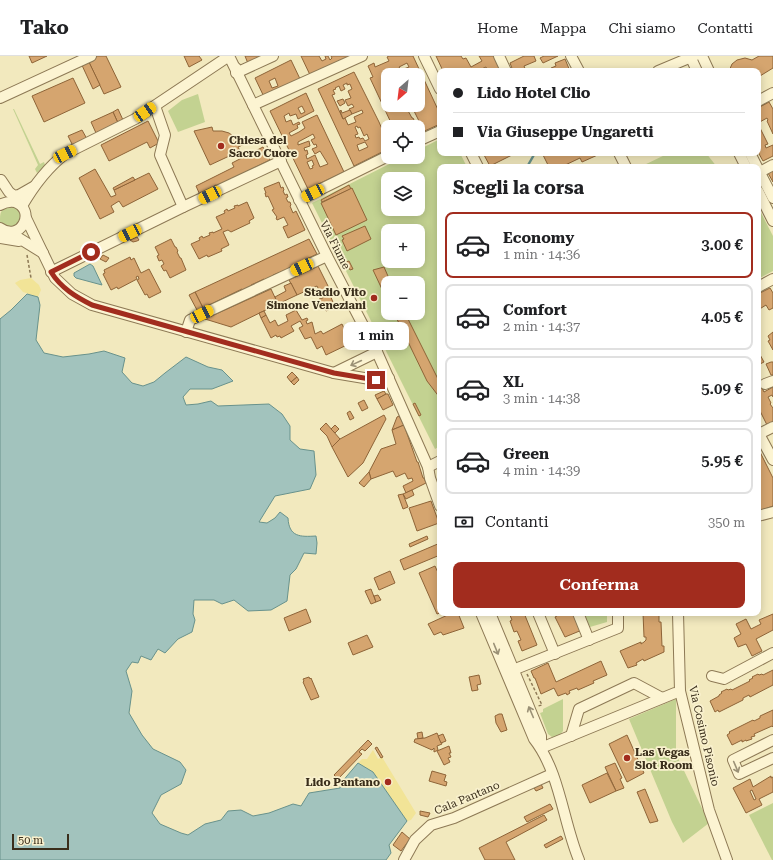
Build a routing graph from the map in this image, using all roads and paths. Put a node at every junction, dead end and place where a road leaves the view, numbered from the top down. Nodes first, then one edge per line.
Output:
1 (91, 56) edge
2 (229, 56) edge
3 (234, 56) edge
4 (273, 56) edge
5 (362, 56) edge
6 (424, 56) edge
7 (499, 56) edge
8 (571, 56) edge
9 (702, 56) edge
10 (692, 57) edge
11 (505, 68) edge
12 (577, 68) edge
13 (665, 68) edge
14 (697, 68) edge
15 (708, 68) edge
16 (236, 73) junction
17 (437, 83) edge
18 (773, 94) edge
19 (2, 95) edge
20 (761, 100) edge
21 (253, 105) junction
22 (155, 106) junction
23 (437, 132) edge
24 (425, 138) edge
25 (381, 160) edge
26 (282, 161) junction
27 (773, 165) edge
28 (761, 169) edge
29 (761, 176) edge
30 (0, 179) edge
31 (34, 186) junction
32 (761, 197) edge
33 (773, 198) edge
34 (300, 200) junction
35 (2, 204) edge
36 (22, 206) junction
37 (183, 207) junction
38 (26, 218) junction
39 (773, 221) edge
40 (4, 230) edge
41 (0, 238) edge
42 (25, 242) junction
43 (43, 253) junction
44 (27, 255) dead end
45 (327, 256) junction
46 (51, 272) junction
47 (31, 278) dead end
48 (773, 279) edge
49 (761, 285) edge
50 (186, 332) junction
51 (377, 352) junction
52 (334, 373) junction
53 (389, 378) junction
54 (773, 427) edge
55 (761, 432) edge
56 (761, 438) edge
57 (773, 460) edge
58 (437, 462) edge
59 (428, 467) junction
60 (437, 478) edge
61 (437, 498) edge
62 (773, 512) edge
63 (761, 515) edge
64 (483, 616) edge
65 (491, 616) edge
66 (539, 616) edge
67 (579, 616) edge
68 (618, 616) edge
69 (678, 616) edge
70 (589, 640) junction
71 (773, 653) edge
72 (554, 654) junction
73 (526, 671) dead end
74 (510, 672) junction
75 (712, 676) dead end
76 (675, 693) dead end
77 (662, 698) junction
78 (536, 707) dead end
79 (571, 736) junction
80 (773, 740) edge
81 (541, 748) junction
82 (773, 758) edge
83 (552, 774) junction
84 (404, 860) edge
85 (579, 860) edge
86 (727, 860) edge

1 - 19 street
2 - 16 street, Via Fiume
2 - 22 street
3 - 16 street
4 - 16 street
5 - 21 street
6 - 17 street
7 - 11 street
8 - 12 street
9 - 15 street
10 - 13 street
10 - 14 street
16 - 21 street, Via Fiume
18 - 20 street
21 - 26 street, Via Fiume
22 - 31 street
22 - 37 street
23 - 24 street
25 - 34 street
26 - 34 street, Via Fiume
26 - 37 street
27 - 28 street
29 - 33 street
30 - 31 street
30 - 35 street
31 - 36 street
32 - 39 street
34 - 45 street, Via Fiume
35 - 36 street
36 - 38 street
37 - 46 street
38 - 40 street
38 - 43 street
40 - 42 street
41 - 42 street
42 - 43 street
43 - 46 street
44 - 47 path
45 - 50 street
45 - 51 street, Via Fiume
46 - 50 street
48 - 49 street
50 - 52 street
51 -> 52 street
51 - 53 street, Via Fiume
52 - 53 street
53 - 59 street, Via Fiume
54 - 55 street
56 - 57 street
58 - 59 street
59 - 60 street
59 - 61 street
62 - 63 street
64 -> 74 street
65 - 74 street
66 - 72 street
67 - 70 street
68 - 70 street
69 - 86 street, Via Cosimo Pisonio
70 - 72 street
71 - 75 street
72 - 74 street
73 - 78 path
74 - 81 street
76 - 77 street
77 - 79 street
77 - 79 street
79 - 81 street
80 -> 82 street
81 - 83 street
83 - 84 street, Cala Pantano
83 - 85 street

